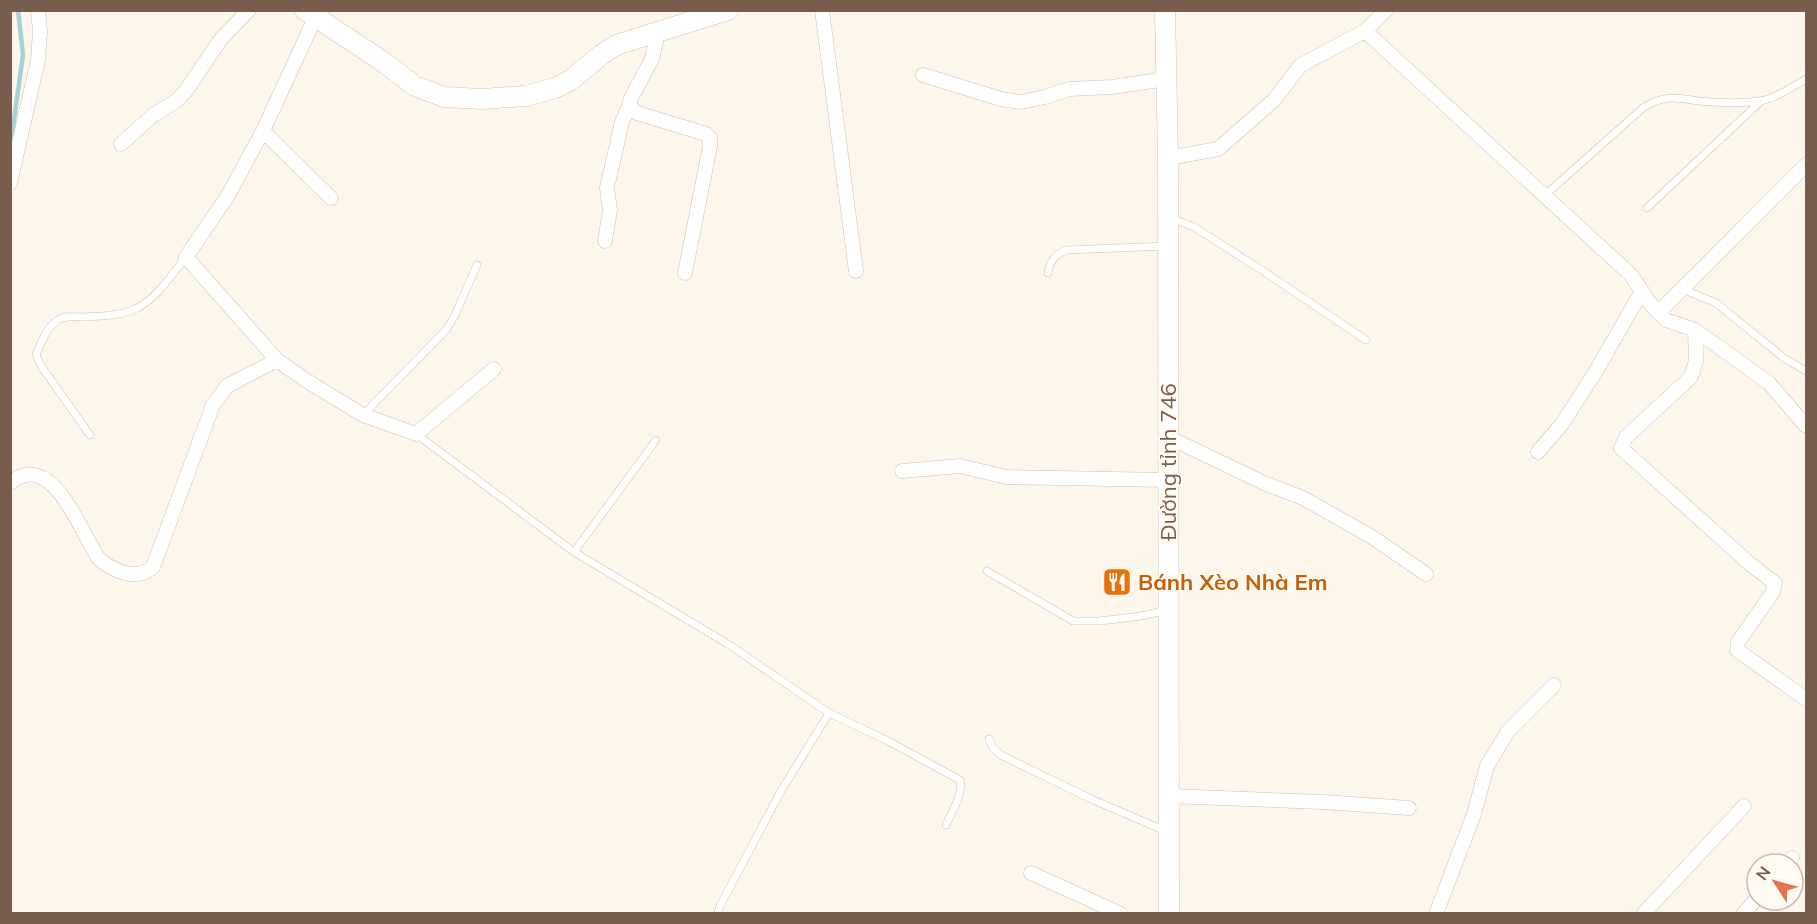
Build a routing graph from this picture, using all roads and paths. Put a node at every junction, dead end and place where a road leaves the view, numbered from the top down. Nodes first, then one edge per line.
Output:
1 (38, 10) edge
2 (249, 10) edge
3 (728, 10) edge
4 (822, 10) edge
5 (1165, 10) edge
6 (1386, 10) edge
7 (314, 13) edge
8 (1365, 31) junction
9 (658, 32) junction
10 (923, 75) dead end
11 (1166, 79) junction
12 (1806, 79) edge
13 (1761, 101) junction
14 (629, 106) junction
15 (263, 131) junction
16 (121, 144) dead end
17 (1168, 158) junction
18 (1806, 165) edge
19 (10, 183) edge
20 (1545, 196) junction
21 (331, 198) dead end
22 (1647, 208) dead end
23 (1168, 217) junction
24 (604, 242) dead end
25 (1168, 246) junction
26 (186, 257) junction
27 (477, 265) dead end
28 (856, 271) dead end
29 (686, 273) dead end
30 (1048, 273) dead end
31 (1682, 290) junction
32 (1642, 291) junction
33 (1659, 312) junction
34 (1695, 330) junction
35 (1366, 340) dead end
36 (277, 360) junction
37 (494, 369) dead end
38 (1806, 371) edge
39 (363, 415) junction
40 (1806, 426) edge
41 (416, 434) junction
42 (90, 435) dead end
43 (1168, 437) junction
44 (656, 440) dead end
45 (1538, 452) dead end
46 (902, 471) dead end
47 (1168, 480) junction
48 (10, 483) edge
49 (574, 552) junction
50 (987, 571) dead end
51 (1426, 574) dead end
52 (1169, 610) junction
53 (1554, 685) dead end
54 (1806, 699) edge
55 (829, 713) junction
56 (989, 739) dead end
57 (1169, 796) junction
58 (1744, 806) dead end
59 (1409, 808) dead end
60 (946, 825) dead end
61 (1169, 832) junction
62 (1031, 873) dead end
63 (718, 914) edge
64 (1121, 914) edge
65 (1169, 914) edge
66 (1436, 914) edge
67 (1643, 914) edge

1 - 19 street
2 - 16 street
3 - 9 main road
4 - 28 street
5 - 11 main road, Đường tỉnh 746
6 - 8 street
7 - 9 main road
7 - 15 street
8 - 17 street
8 - 20 street
9 - 14 street
10 - 11 street
11 - 17 main road, Đường tỉnh 746
12 - 13 lane
13 - 20 lane
13 - 22 lane
14 - 24 street
14 - 29 street
15 - 21 street
15 - 26 street
17 - 23 main road, Đường tỉnh 746
18 - 31 street
20 - 32 street
23 - 25 main road, Đường tỉnh 746
23 - 35 lane
25 - 30 lane
25 - 43 main road, Đường tỉnh 746
26 - 36 street
26 - 42 lane
27 - 39 lane
31 - 33 street
31 - 38 lane
32 - 33 street
32 - 45 street
33 - 34 street
34 - 40 street
34 - 54 street
36 - 39 street
36 - 48 street
37 - 41 street
39 - 41 street
41 - 49 lane
43 - 47 main road, Đường tỉnh 746
43 - 51 street
44 - 49 lane
46 - 47 street
47 - 52 main road, Đường tỉnh 746
49 - 55 lane
50 - 52 lane
52 - 57 main road, Đường tỉnh 746
53 - 66 street
55 - 60 lane
55 - 63 lane
56 - 61 lane
57 - 59 street
57 - 61 main road, Đường tỉnh 746
58 - 67 street
61 - 65 main road, Đường tỉnh 746
62 - 64 street

